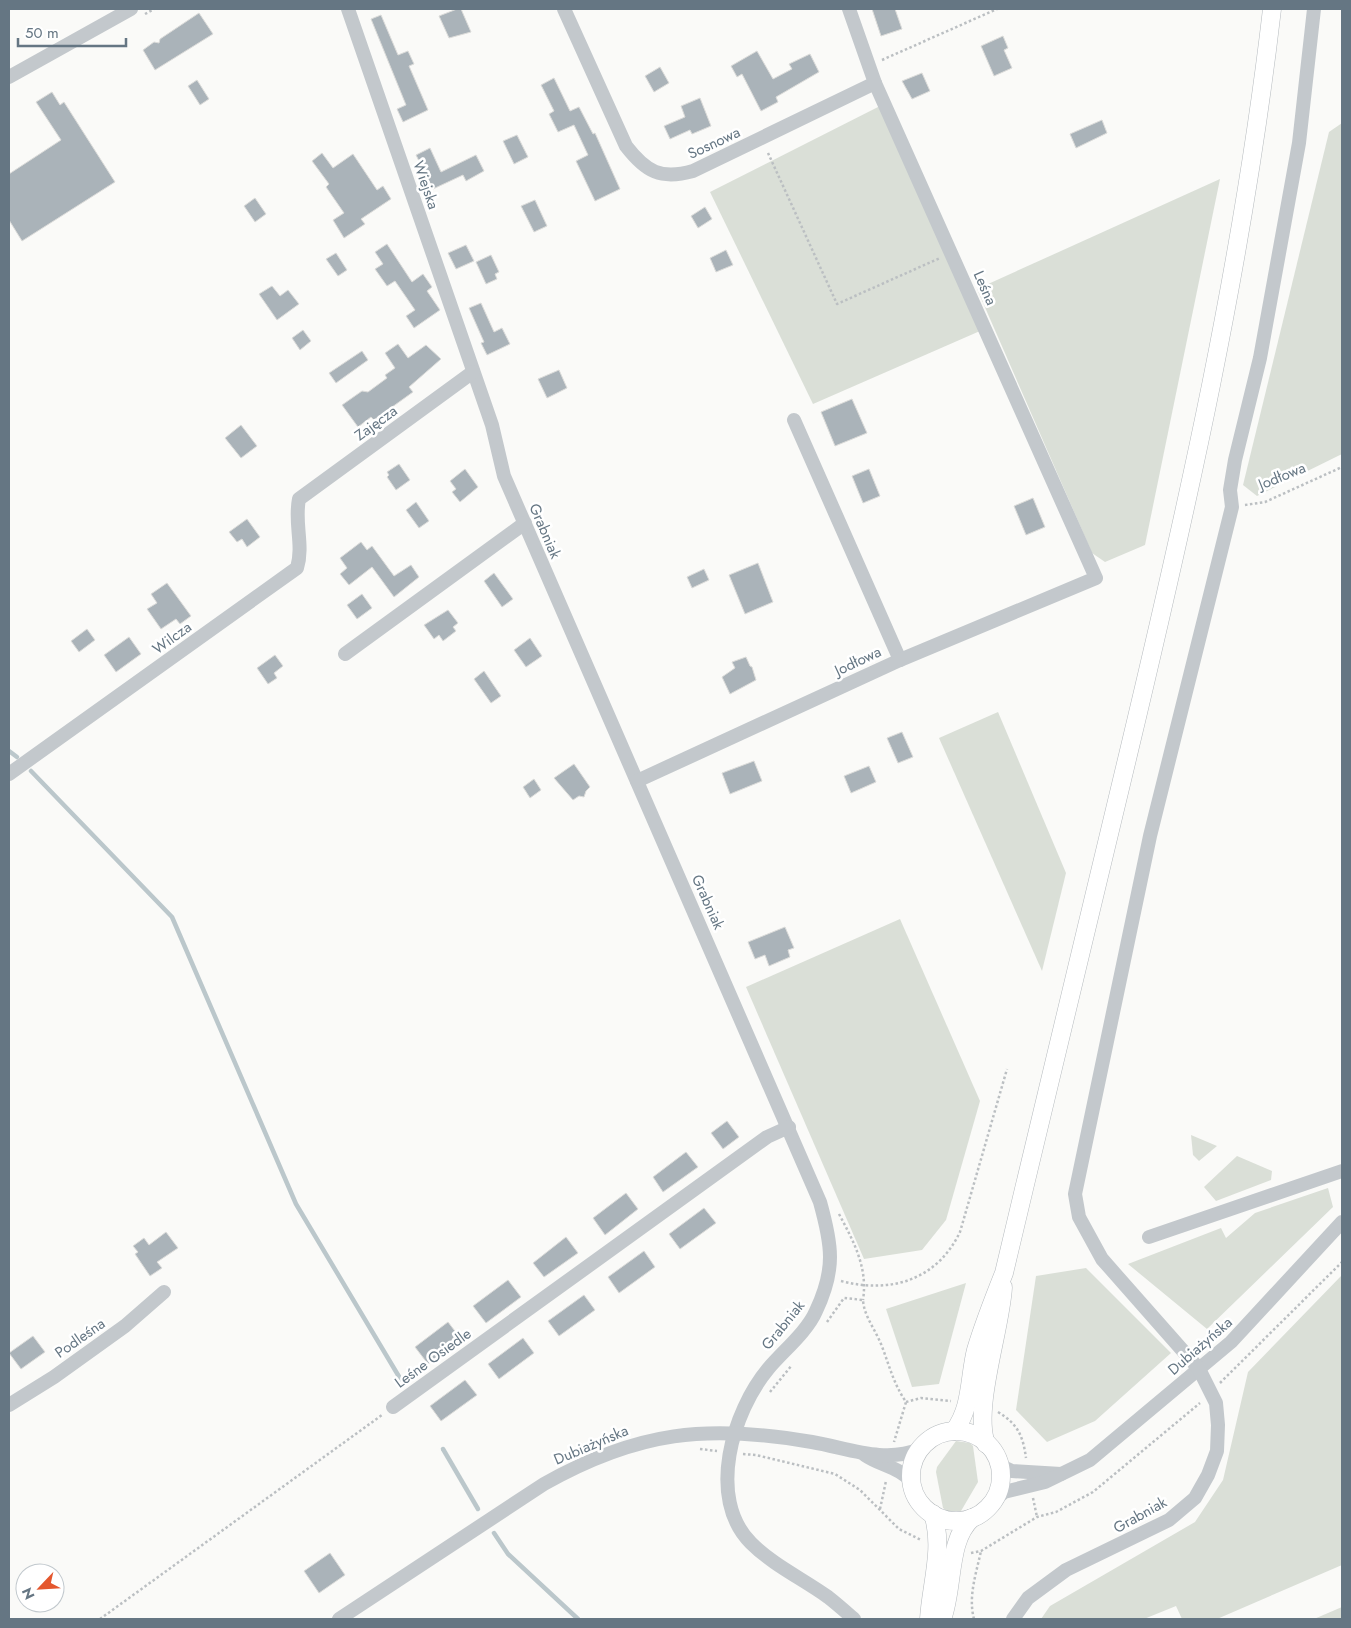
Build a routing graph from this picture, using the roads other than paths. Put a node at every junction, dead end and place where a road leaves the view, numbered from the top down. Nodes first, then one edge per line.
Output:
1 (131, 9) edge
2 (348, 9) edge
3 (564, 9) edge
4 (849, 9) edge
5 (1272, 9) edge
6 (1314, 9) edge
7 (9, 77) edge
8 (875, 83) junction
9 (473, 372) junction
10 (794, 420) dead end
11 (299, 500) joint
12 (525, 523) junction
13 (1096, 578) joint
14 (345, 654) dead end
15 (900, 660) junction
16 (9, 774) edge
17 (637, 781) junction
18 (788, 1127) junction
19 (1342, 1171) edge
20 (1342, 1222) edge
21 (1149, 1237) dead end
22 (1004, 1273) junction
23 (164, 1292) dead end
24 (1199, 1369) junction
25 (9, 1405) edge
26 (393, 1407) road end
27 (954, 1431) junction
28 (734, 1432) junction
29 (986, 1444) junction
30 (920, 1449) junction
31 (890, 1461) junction
32 (999, 1466) junction
33 (1062, 1474) junction
34 (911, 1482) junction
35 (992, 1502) junction
36 (933, 1514) junction
37 (972, 1518) junction
38 (339, 1619) edge
39 (854, 1619) edge
40 (929, 1619) edge
41 (942, 1619) edge
42 (1014, 1619) edge

1 - 7 street
2 - 9 street, Wiejska
3 - 8 street, Sosnowa
4 - 8 street, Leśna
5 - 22 main road
6 - 24 street, Grabniak
8 - 13 street, Leśna
9 - 11 street, Zajęcza
9 - 12 street, Grabniak
10 - 15 street
11 - 16 street, Wilcza
12 - 14 street
12 - 17 street, Grabniak
13 - 15 street, Jodłowa
15 - 17 street, Jodłowa
17 - 18 street, Grabniak
18 - 26 street, Leśne Osiedle
18 - 28 street, Grabniak
19 - 21 street
20 - 24 street, Dubiażyńska
22 - 27 main road
22 - 29 main road
23 - 25 street, Podleśna
24 - 33 street, Dubiażyńska
24 - 42 street, Grabniak
27 - 29 main road
27 - 30 main road
28 - 31 street, Dubiażyńska
28 - 38 street, Dubiażyńska
28 - 39 street, Grabniak
29 - 32 main road
30 - 31 street
30 - 34 main road
31 - 34 street, Dubiażyńska
32 - 33 street
32 - 35 main road
33 - 35 street, Dubiażyńska
34 - 36 main road
35 - 37 main road
36 - 37 main road
36 - 40 main road
37 - 41 main road

